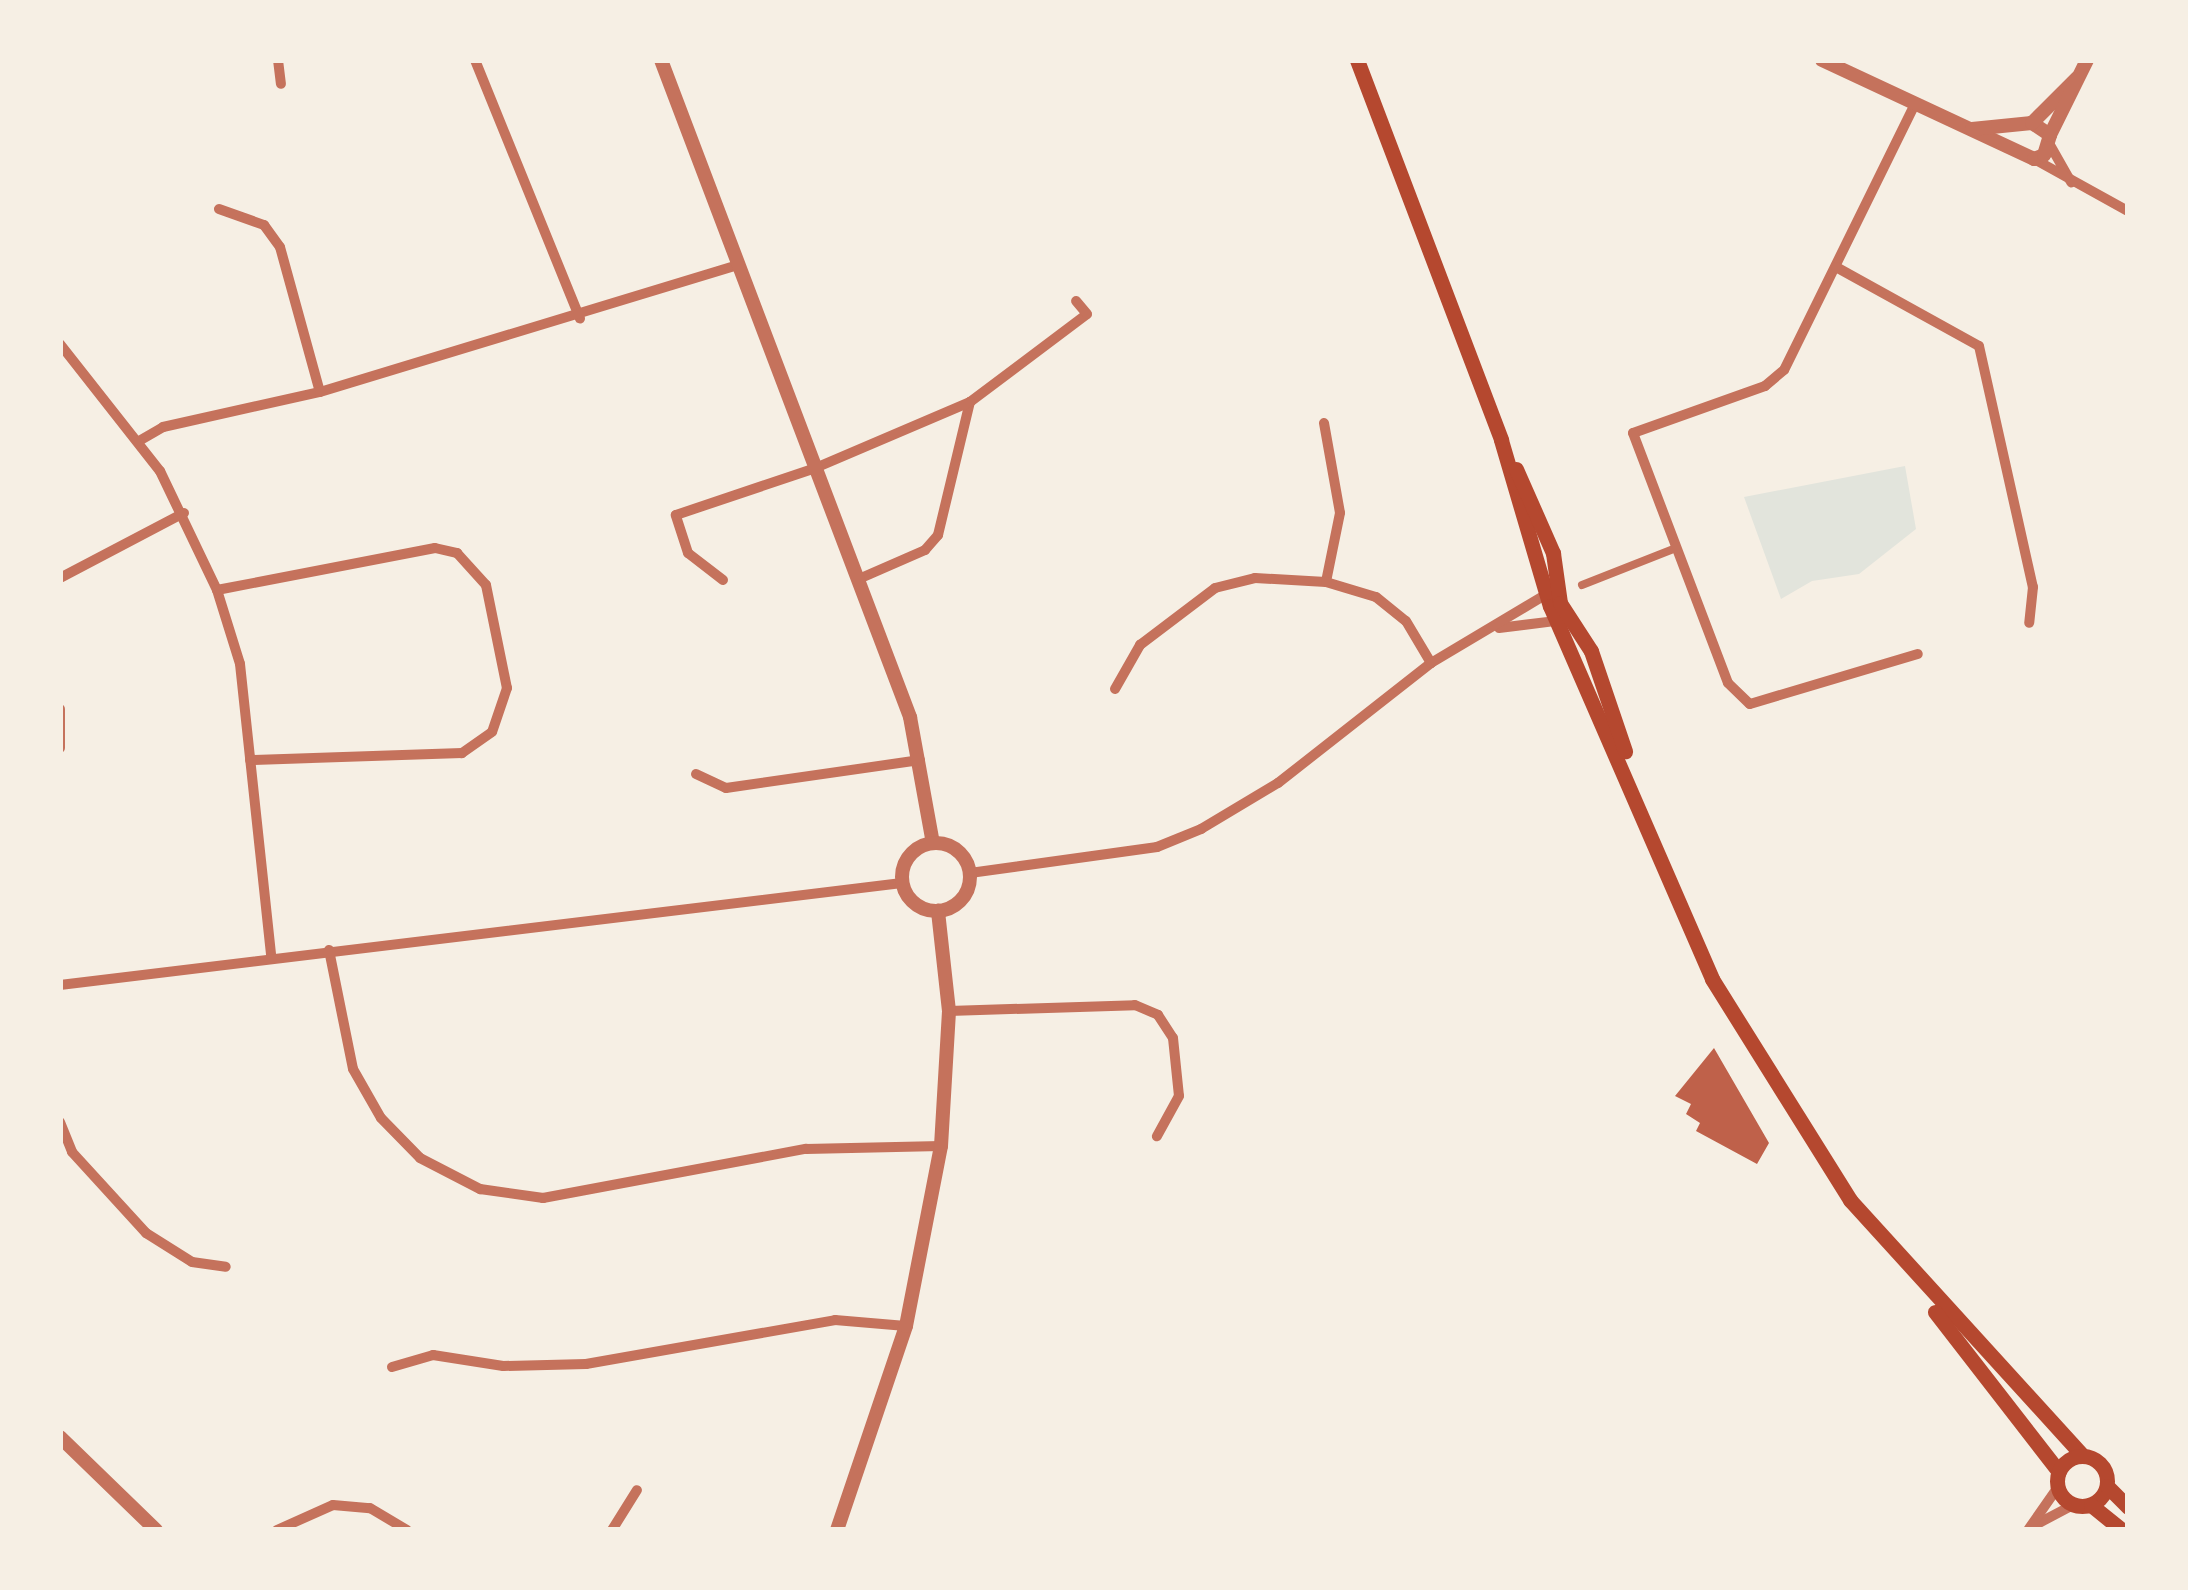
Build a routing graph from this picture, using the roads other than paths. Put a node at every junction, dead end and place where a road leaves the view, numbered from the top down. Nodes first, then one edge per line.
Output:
1 (278, 60) edge
2 (475, 60) edge
3 (661, 60) edge
4 (1358, 60) edge
5 (1822, 60) edge
6 (2087, 60) edge
7 (2077, 78) junction
8 (281, 84) dead end
9 (1914, 106) junction
10 (2026, 126) junction
11 (1967, 129) junction
12 (2050, 140) junction
13 (2018, 152) junction
14 (2034, 159) junction
15 (2072, 185) junction
16 (219, 208) dead end
17 (2128, 211) edge
18 (736, 266) junction
19 (1836, 266) junction
20 (1076, 301) dead end
21 (580, 318) junction
22 (60, 344) edge
23 (320, 392) junction
24 (970, 402) junction
25 (1324, 423) dead end
26 (139, 441) junction
27 (813, 469) junction
28 (184, 513) junction
29 (1676, 548) junction
30 (60, 578) edge
31 (861, 578) junction
32 (723, 580) dead end
33 (1326, 582) junction
34 (1582, 585) dead end
35 (217, 590) junction
36 (1551, 591) junction
37 (1564, 620) junction
38 (2029, 622) dead end
39 (1495, 628) junction
40 (1918, 654) dead end
41 (1431, 663) junction
42 (1115, 689) dead end
43 (60, 710) edge
44 (60, 748) edge
45 (250, 760) junction
46 (920, 760) junction
47 (696, 774) dead end
48 (933, 843) junction
49 (970, 873) junction
50 (902, 883) junction
51 (938, 911) junction
52 (329, 950) junction
53 (271, 954) junction
54 (60, 985) edge
55 (949, 1011) junction
56 (60, 1123) edge
57 (1157, 1136) dead end
58 (940, 1146) junction
59 (1903, 1265) junction
60 (226, 1267) dead end
61 (906, 1326) junction
62 (392, 1367) dead end
63 (60, 1437) edge
64 (2084, 1456) junction
65 (2058, 1480) junction
66 (2107, 1486) junction
67 (637, 1490) dead end
68 (2082, 1505) junction
69 (2128, 1507) edge
70 (155, 1530) edge
71 (278, 1530) edge
72 (407, 1530) edge
73 (612, 1530) edge
74 (837, 1530) edge
75 (2029, 1530) edge
76 (2122, 1530) edge

1 - 8 street
2 - 21 street
3 - 18 street
4 - 36 main road
5 - 9 street
6 - 7 street
7 - 10 street
7 - 12 street
9 - 11 street
9 - 19 street
10 - 11 street
10 - 12 street
10 - 13 street
11 - 13 street
12 - 14 street
12 - 15 street
13 - 14 street
14 - 15 street
15 - 17 street
16 - 23 street
18 - 21 street
18 - 27 street
19 - 29 street
19 - 38 street
20 - 24 street
21 - 23 street
22 - 26 street
23 - 26 street
24 - 27 street
24 - 31 street
25 - 33 street
26 - 28 street
27 - 31 street
27 - 32 street
28 - 30 street
28 - 35 street
29 - 34 street
29 - 40 street
31 - 46 street
33 - 41 street
33 - 42 street
35 - 45 street
35 - 45 street
36 - 37 main road
36 - 39 street
37 - 39 street
37 - 59 main road
39 - 41 street
41 - 49 street
43 - 44 street
45 - 53 street
46 - 47 street
46 - 48 street
48 - 49 street
48 - 50 street
49 - 51 street
50 - 51 street
50 - 52 street
51 - 55 street
52 - 53 street
52 - 58 street
53 - 54 street
55 - 57 street
55 - 58 street
56 - 60 street
58 - 61 street
59 - 64 main road
59 - 65 main road
61 - 62 street
61 - 74 street
63 - 70 street
64 - 65 main road
64 - 66 main road
65 - 68 main road
65 - 75 street
66 - 68 main road
66 - 69 main road
67 - 73 street
68 - 75 street
68 - 76 main road
71 - 72 street

